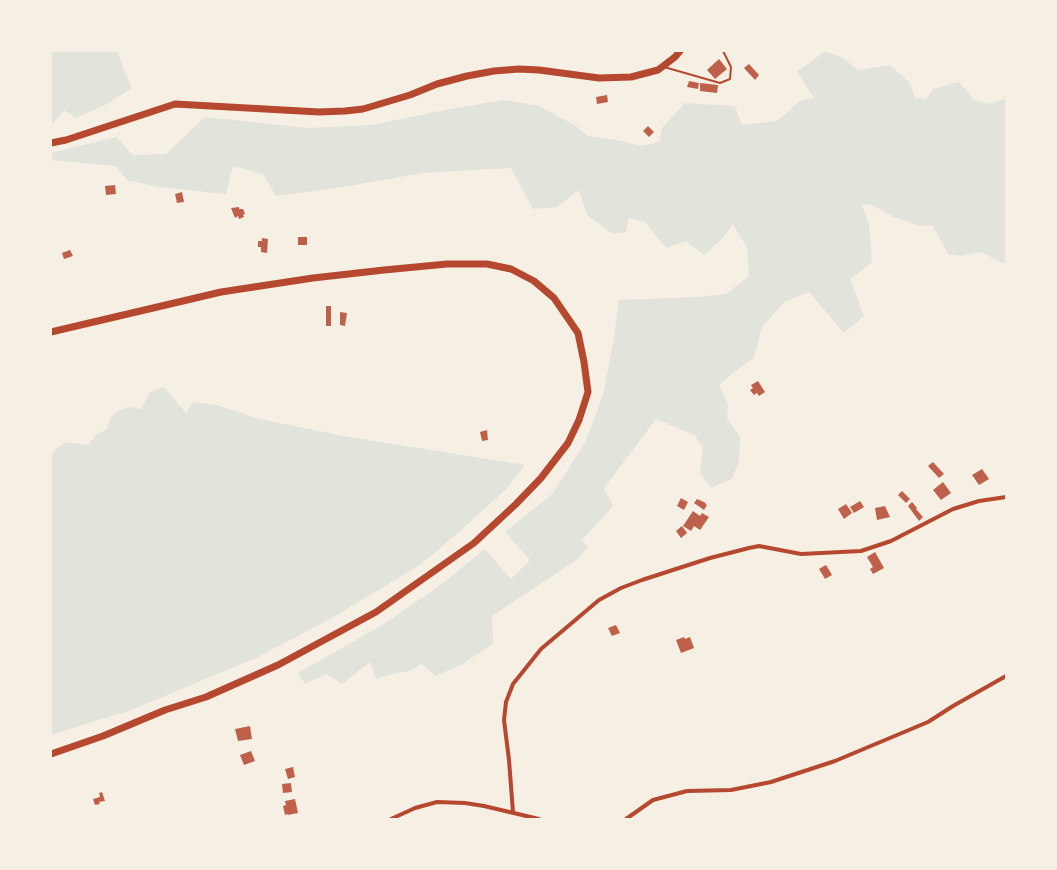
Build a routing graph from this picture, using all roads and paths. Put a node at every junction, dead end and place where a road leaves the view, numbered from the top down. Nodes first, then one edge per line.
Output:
1 (680, 51) edge
2 (723, 51) edge
3 (662, 67) junction
4 (51, 143) edge
5 (51, 332) edge
6 (1006, 496) edge
7 (1006, 676) edge
8 (51, 754) edge
9 (513, 812) junction
10 (391, 819) edge
11 (539, 819) edge
12 (626, 819) edge

1 - 3 main road
2 - 3 lane
3 - 4 main road
5 - 8 main road
6 - 9 street
7 - 12 street
9 - 10 street
9 - 11 street

